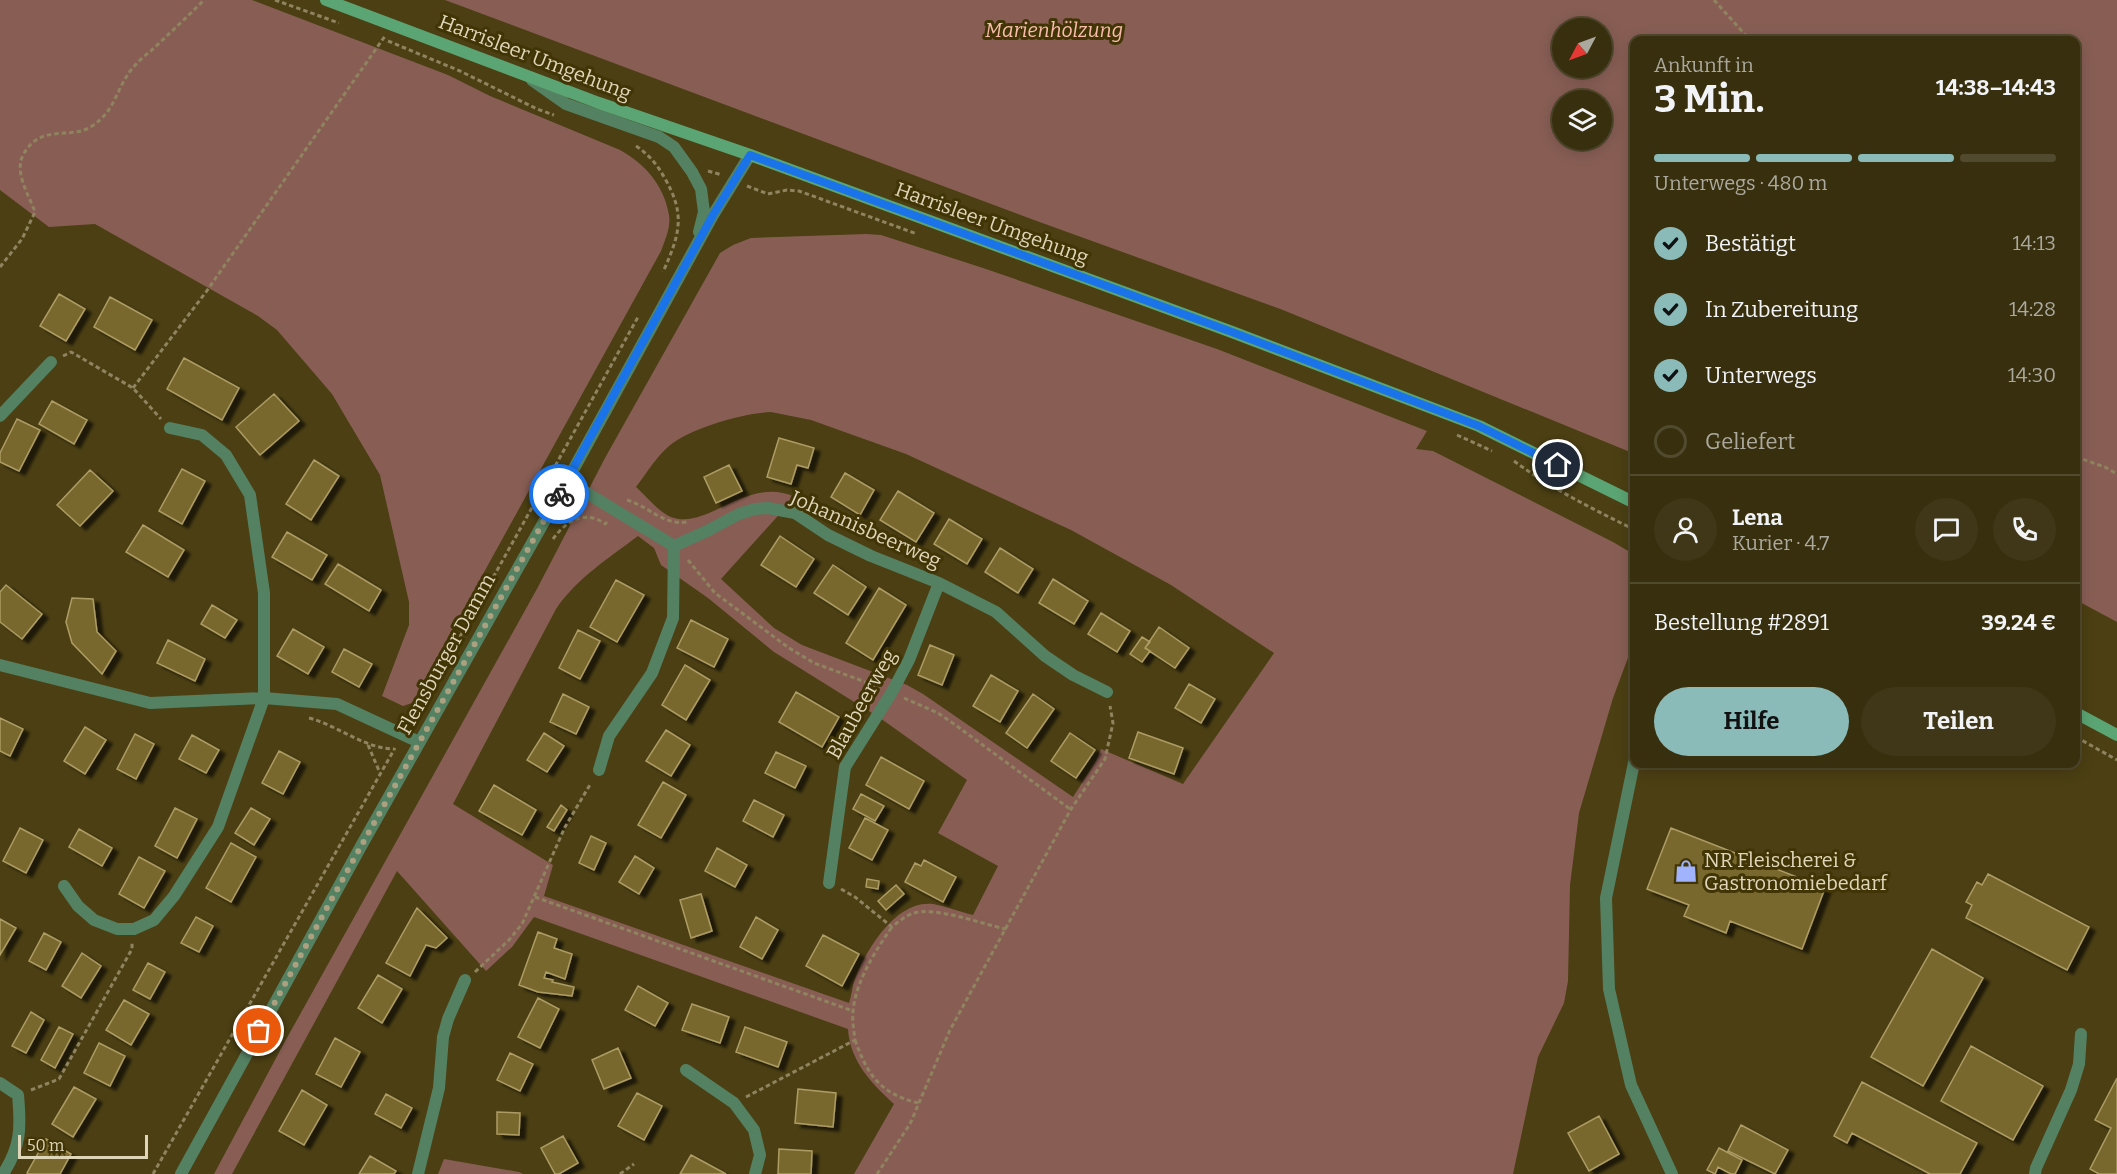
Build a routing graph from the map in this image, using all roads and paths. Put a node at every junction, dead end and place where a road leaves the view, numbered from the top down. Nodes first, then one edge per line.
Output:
1 (204, 0) edge
2 (275, 0) edge
3 (326, 0) edge
4 (1714, 0) edge
5 (391, 23) junction
6 (348, 26) dead end
7 (376, 36) dead end
8 (1746, 36) edge
9 (384, 39) junction
10 (523, 74) junction
11 (559, 116) dead end
12 (634, 144) dead end
13 (750, 155) junction
14 (692, 172) junction
15 (663, 174) junction
16 (735, 181) junction
17 (921, 235) dead end
18 (696, 248) junction
19 (0, 267) edge
20 (659, 281) dead end
21 (643, 309) dead end
22 (51, 362) joint
23 (133, 388) junction
24 (0, 416) edge
25 (170, 429) joint
26 (1450, 432) dead end
27 (1502, 455) dead end
28 (2080, 458) edge
29 (1512, 460) dead end
30 (2117, 474) edge
31 (567, 481) junction
32 (1616, 494) junction
33 (1630, 500) edge
34 (1630, 507) edge
35 (1630, 527) edge
36 (674, 546) junction
37 (939, 583) junction
38 (0, 665) edge
39 (892, 692) junction
40 (1107, 692) joint
41 (264, 698) junction
42 (302, 715) dead end
43 (2080, 715) edge
44 (403, 734) junction
45 (2117, 735) edge
46 (2080, 739) edge
47 (419, 742) junction
48 (368, 745) junction
49 (394, 750) junction
50 (2117, 760) edge
51 (1633, 768) edge
52 (599, 770) joint
53 (380, 773) junction
54 (1071, 809) junction
55 (829, 883) joint
56 (64, 886) dead end
57 (535, 897) junction
58 (892, 927) junction
59 (1006, 928) junction
60 (134, 929) junction
61 (465, 980) joint
62 (853, 1011) junction
63 (2081, 1034) dead end
64 (855, 1040) junction
65 (686, 1070) dead end
66 (0, 1083) edge
67 (18, 1095) junction
68 (734, 1103) junction
69 (919, 1103) junction
70 (634, 1164) dead end
71 (3, 1174) edge
72 (153, 1174) edge
73 (181, 1174) edge
74 (418, 1174) edge
75 (620, 1174) edge
76 (755, 1174) edge
77 (877, 1174) edge
78 (1672, 1174) edge
79 (2035, 1174) edge

1 - 19 path
2 - 6 path
3 - 5 main road, Harrisleer Umgehung
4 - 8 path
5 - 9 path
5 - 10 main road, Harrisleer Umgehung
7 - 9 path
9 - 11 path
9 - 23 path
10 - 13 main road, Harrisleer Umgehung
10 - 14 street
12 - 15 path
13 - 16 street, Flensburger Damm
13 - 32 main road, Harrisleer Umgehung
14 - 15 path
14 - 16 path
14 - 18 street
15 - 20 path
16 - 17 path
16 - 18 street, Flensburger Damm
18 - 31 street, Flensburger Damm
21 - 44 path
22 - 23 path
22 - 24 street
23 - 25 path
25 - 41 street
26 - 27 path
28 - 30 path
29 - 35 path
31 - 36 street
31 - 47 street, Flensburger Damm
32 - 33 main road, Harrisleer Umgehung
32 - 34 main road
36 - 37 street, Johannisbeerweg
36 - 39 path
36 - 52 street
37 - 39 street, Blaubeerweg
37 - 40 street, Johannisbeerweg
38 - 41 street
39 - 54 path
39 - 55 street, Blaubeerweg
40 - 54 path
41 - 44 street
41 - 60 street
42 - 48 path
43 - 45 main road
44 - 47 street
44 - 49 path
46 - 50 path
47 - 73 street, Flensburger Damm
48 - 49 path
48 - 53 path
49 - 53 path
51 - 78 street
52 - 57 path
53 - 72 path
54 - 59 path
55 - 58 path
56 - 60 street
57 - 61 path
57 - 62 path
58 - 59 path
58 - 62 path
59 - 69 path
60 - 67 path
61 - 74 street
62 - 64 path
63 - 79 street
64 - 68 path
64 - 69 path
65 - 68 street
66 - 67 street
67 - 71 street
68 - 76 street
69 - 77 path
70 - 75 path

